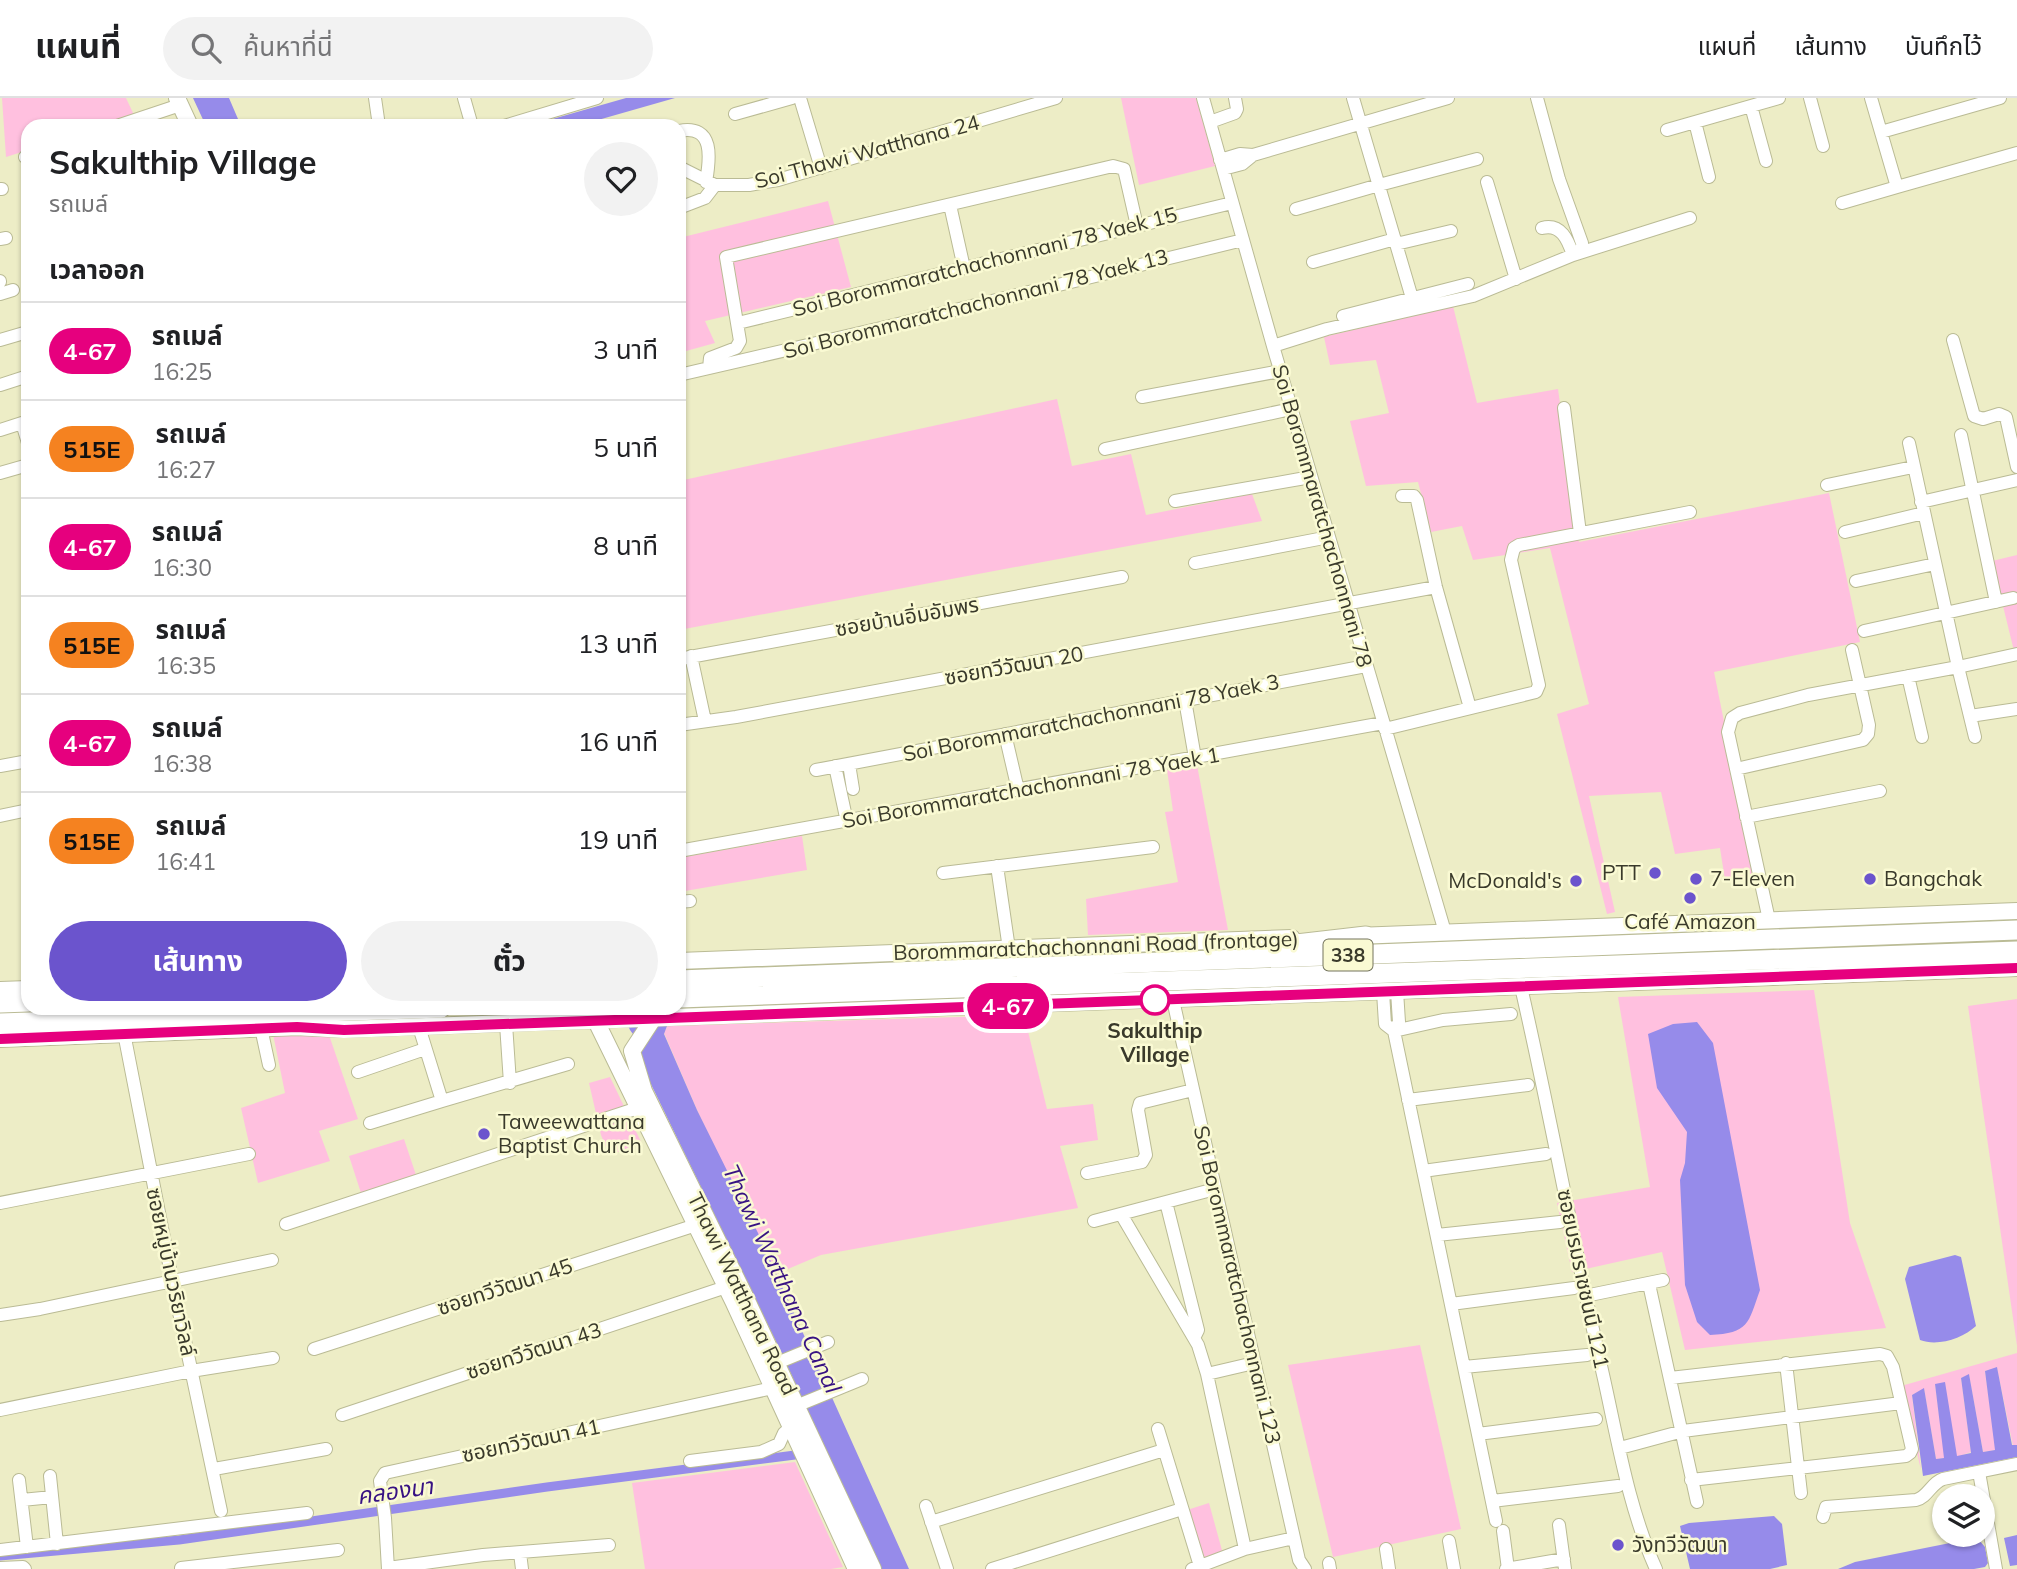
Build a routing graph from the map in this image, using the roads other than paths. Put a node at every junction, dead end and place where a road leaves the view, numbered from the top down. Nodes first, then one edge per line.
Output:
1 (375, 98) edge
2 (464, 98) edge
3 (597, 98) edge
4 (792, 98) edge
5 (800, 98) edge
6 (1056, 98) edge
7 (1203, 98) edge
8 (1236, 98) edge
9 (1353, 98) edge
10 (1448, 98) edge
11 (1537, 98) edge
12 (1779, 98) edge
13 (1810, 98) edge
14 (1871, 98) edge
15 (2000, 98) edge
16 (179, 101) edge
17 (1751, 106) junction
18 (735, 114) dead end
19 (134, 119) edge
20 (187, 119) edge
21 (378, 119) edge
22 (470, 119) edge
23 (526, 119) edge
24 (1210, 122) junction
25 (1695, 122) junction
26 (1361, 123) junction
27 (686, 130) edge
28 (1667, 130) dead end
29 (1881, 132) junction
30 (1823, 146) dead end
31 (2017, 153) edge
32 (1477, 159) dead end
33 (1766, 160) dead end
34 (1222, 164) junction
35 (821, 168) junction
36 (686, 171) edge
37 (1709, 177) dead end
38 (1487, 182) dead end
39 (710, 184) junction
40 (1379, 184) junction
41 (1897, 187) junction
42 (1232, 202) junction
43 (1842, 203) dead end
44 (686, 205) edge
45 (950, 205) junction
46 (1296, 209) dead end
47 (1690, 218) dead end
48 (1137, 226) junction
49 (1542, 228) dead end
50 (1451, 231) dead end
51 (1243, 240) junction
52 (1395, 242) junction
53 (1578, 254) junction
54 (1313, 262) dead end
55 (964, 268) junction
56 (1516, 279) junction
57 (1468, 284) dead end
58 (1412, 298) junction
59 (1343, 316) dead end
60 (738, 323) junction
61 (21, 334) edge
62 (0, 340) edge
63 (1953, 340) dead end
64 (1273, 346) junction
65 (709, 368) junction
66 (1280, 371) junction
67 (686, 373) edge
68 (21, 378) edge
69 (0, 385) edge
70 (1142, 397) dead end
71 (1564, 408) dead end
72 (1291, 409) junction
73 (21, 423) edge
74 (0, 430) edge
75 (1961, 435) dead end
76 (1909, 443) dead end
77 (1105, 449) dead end
78 (21, 467) edge
79 (1913, 467) junction
80 (2017, 467) edge
81 (0, 472) edge
82 (1311, 477) junction
83 (2017, 480) edge
84 (1827, 485) dead end
85 (1973, 490) junction
86 (1402, 496) dead end
87 (1175, 501) dead end
88 (1922, 508) junction
89 (1690, 512) dead end
90 (1845, 532) dead end
91 (1580, 533) junction
92 (1329, 537) junction
93 (1195, 563) dead end
94 (1935, 564) junction
95 (1122, 577) dead end
96 (1856, 581) dead end
97 (1436, 587) junction
98 (2014, 598) dead end
99 (1996, 602) junction
100 (1348, 604) junction
101 (1946, 614) junction
102 (1864, 631) dead end
103 (1852, 650) dead end
104 (2017, 654) edge
105 (686, 657) edge
106 (686, 660) edge
107 (1366, 666) junction
108 (1958, 667) junction
109 (1908, 676) junction
110 (1860, 685) junction
111 (1185, 700) junction
112 (1470, 708) junction
113 (2017, 709) edge
114 (1970, 716) junction
115 (705, 721) junction
116 (686, 724) edge
117 (1384, 726) junction
118 (1006, 734) junction
119 (1922, 737) dead end
120 (1975, 737) dead end
121 (1195, 758) junction
122 (21, 762) edge
123 (849, 764) junction
124 (0, 766) edge
125 (835, 766) junction
126 (1736, 769) junction
127 (816, 770) dead end
128 (853, 789) dead end
129 (1018, 790) junction
130 (1880, 791) dead end
131 (21, 812) edge
132 (0, 816) edge
133 (1746, 817) junction
134 (847, 822) junction
135 (1153, 846) dead end
136 (686, 850) edge
137 (997, 866) junction
138 (943, 873) dead end
139 (2017, 911) edge
140 (1769, 920) junction
141 (2017, 930) edge
142 (1445, 933) junction
143 (1366, 936) junction
144 (1009, 949) junction
145 (2017, 951) edge
146 (686, 961) edge
147 (1160, 962) junction
148 (2017, 968) edge
149 (686, 980) edge
150 (1521, 987) junction
151 (1390, 992) junction
152 (686, 998) edge
153 (1173, 1000) junction
154 (1511, 1014) dead end
155 (327, 1015) edge
156 (393, 1015) edge
157 (653, 1019) junction
158 (596, 1021) junction
159 (506, 1024) junction
160 (297, 1027) junction
161 (419, 1027) junction
162 (261, 1028) junction
163 (1394, 1031) junction
164 (124, 1033) junction
165 (1, 1035) edge
166 (608, 1045) junction
167 (425, 1049) junction
168 (632, 1051) junction
169 (568, 1064) dead end
170 (269, 1065) dead end
171 (358, 1072) dead end
172 (510, 1083) junction
173 (1528, 1084) dead end
174 (1193, 1090) junction
175 (1408, 1100) junction
176 (442, 1101) junction
177 (638, 1108) junction
178 (370, 1123) dead end
179 (249, 1154) dead end
180 (1546, 1154) dead end
181 (1423, 1171) junction
182 (1087, 1173) dead end
183 (151, 1175) junction
184 (1215, 1189) junction
185 (1166, 1202) junction
186 (0, 1203) edge
187 (1121, 1214) junction
188 (1094, 1221) dead end
189 (1560, 1222) dead end
190 (286, 1224) dead end
191 (696, 1225) junction
192 (1437, 1236) junction
193 (272, 1260) dead end
194 (172, 1279) junction
195 (1663, 1280) dead end
196 (1649, 1283) junction
197 (726, 1287) junction
198 (1580, 1292) junction
199 (1451, 1304) junction
200 (0, 1315) edge
201 (1194, 1338) junction
202 (828, 1342) dead end
203 (314, 1349) dead end
204 (1587, 1355) dead end
205 (274, 1358) dead end
206 (780, 1361) junction
207 (1254, 1363) junction
208 (1786, 1363) junction
209 (1464, 1367) junction
210 (191, 1371) junction
211 (1207, 1374) junction
212 (1670, 1378) junction
213 (862, 1380) dead end
214 (773, 1388) junction
215 (1901, 1403) junction
216 (801, 1404) junction
217 (0, 1410) edge
218 (342, 1415) dead end
219 (1792, 1416) junction
220 (1597, 1419) dead end
221 (791, 1427) junction
222 (1158, 1429) dead end
223 (1683, 1431) junction
224 (1478, 1434) junction
225 (1620, 1448) junction
226 (326, 1449) dead end
227 (1164, 1450) junction
228 (691, 1461) dead end
229 (2017, 1464) edge
230 (1799, 1467) junction
231 (214, 1469) junction
232 (1979, 1472) junction
233 (50, 1476) dead end
234 (19, 1480) dead end
235 (1691, 1480) junction
236 (1618, 1486) dead end
237 (1801, 1493) dead end
238 (52, 1497) junction
239 (22, 1500) junction
240 (1492, 1501) junction
241 (1697, 1502) dead end
242 (926, 1506) dead end
243 (1182, 1509) junction
244 (221, 1511) dead end
245 (307, 1513) dead end
246 (1823, 1517) dead end
247 (931, 1521) junction
248 (1559, 1525) dead end
249 (1294, 1538) junction
250 (1449, 1541) dead end
251 (57, 1544) junction
252 (609, 1545) dead end
253 (27, 1547) junction
254 (1245, 1549) junction
255 (1386, 1549) dead end
256 (0, 1550) edge
257 (338, 1550) dead end
258 (520, 1553) junction
259 (450, 1564) edge
260 (1565, 1564) edge
261 (224, 1566) edge
262 (1196, 1567) edge
263 (0, 1568) edge
264 (181, 1568) edge
265 (25, 1569) edge
266 (388, 1569) edge
267 (522, 1569) edge
268 (856, 1569) edge
269 (873, 1569) edge
270 (947, 1569) edge
271 (992, 1569) edge
272 (1305, 1569) edge
273 (1389, 1569) edge
274 (1454, 1569) edge
275 (1507, 1569) edge
276 (1656, 1569) edge
277 (1996, 1569) edge

1 - 21 street
2 - 22 street
3 - 23 street
4 - 18 street
5 - 35 street
6 - 35 street, Soi Thawi Watthana 24
7 - 24 street, Soi Borommaratchachonnani 78
8 - 24 street
9 - 26 street
10 - 26 street
11 - 53 street
12 - 17 street
13 - 30 street
14 - 29 street
15 - 29 street
16 - 19 street
16 - 20 main road
17 - 25 street
17 - 33 street
24 - 34 street, Soi Borommaratchachonnani 78
25 - 28 street
25 - 37 street
26 - 34 street
26 - 40 street
27 - 39 street
29 - 41 street
31 - 41 street
32 - 40 street
34 - 42 street, Soi Borommaratchachonnani 78
35 - 39 street, Soi Thawi Watthana 24
36 - 39 street, Soi Thawi Watthana 24
38 - 56 street
39 - 44 street
40 - 46 street
40 - 52 street
41 - 43 street
42 - 48 street, Soi Borommaratchachonnani 78 Yaek 15
42 - 51 street, Soi Borommaratchachonnani 78
45 - 48 street
45 - 55 street
45 - 60 street
47 - 53 street
48 - 55 street, Soi Borommaratchachonnani 78 Yaek 15
49 - 53 street
50 - 52 street
51 - 64 street, Soi Borommaratchachonnani 78
51 - 65 street, Soi Borommaratchachonnani 78 Yaek 13
52 - 54 street
52 - 58 street
53 - 56 street
55 - 60 street, Soi Borommaratchachonnani 78 Yaek 15
56 - 64 street
57 - 58 street
58 - 59 street
60 - 65 street
61 - 62 street
63 - 80 street
64 - 66 street, Soi Borommaratchachonnani 78
65 - 67 street, Soi Borommaratchachonnani 78 Yaek 13
66 - 70 street
66 - 72 street, Soi Borommaratchachonnani 78
68 - 69 street
71 - 91 street
72 - 77 street
72 - 82 street, Soi Borommaratchachonnani 78
73 - 74 street
75 - 85 street
76 - 79 street
78 - 81 street
79 - 84 street
79 - 88 street
82 - 87 street
82 - 92 street, Soi Borommaratchachonnani 78
83 - 85 street
85 - 88 street
85 - 99 street
86 - 97 street
88 - 90 street
88 - 94 street
89 - 91 street
91 - 112 street, Soi Borommaratchachonnani 78 Yaek 1
92 - 93 street
92 - 100 street, Soi Borommaratchachonnani 78
94 - 96 street
94 - 101 street
95 - 105 street, ซอยบ้านอิ่มอัมพร
97 - 100 street, ซอยทวีวัฒนา 20
97 - 112 street
98 - 99 street
99 - 101 street
100 - 107 street, Soi Borommaratchachonnani 78
100 - 115 street, ซอยทวีวัฒนา 20
101 - 102 street
101 - 108 street
103 - 110 street
104 - 108 street
106 - 115 street, ซอยบ้านอิ่มอัมพร
107 - 111 street, Soi Borommaratchachonnani 78 Yaek 3
107 - 117 street, Soi Borommaratchachonnani 78
108 - 109 street
108 - 114 street
109 - 110 street
109 - 119 street
110 - 126 street
110 - 126 street
111 - 118 street, Soi Borommaratchachonnani 78 Yaek 3
111 - 121 street
112 - 117 street, Soi Borommaratchachonnani 78 Yaek 1
113 - 114 street
114 - 120 street
115 - 116 street, ซอยทวีวัฒนา 20
117 - 121 street, Soi Borommaratchachonnani 78 Yaek 1
117 - 142 street, Soi Borommaratchachonnani 78
118 - 123 street, Soi Borommaratchachonnani 78 Yaek 3
118 - 129 street
121 - 129 street, Soi Borommaratchachonnani 78 Yaek 1
122 - 124 street
123 - 125 street, Soi Borommaratchachonnani 78 Yaek 3
123 - 128 street
125 - 127 street, Soi Borommaratchachonnani 78 Yaek 3
125 - 134 street
126 - 133 street
129 - 134 street, Soi Borommaratchachonnani 78 Yaek 1
130 - 133 street
131 - 132 street
133 - 140 street
134 - 136 street, Soi Borommaratchachonnani 78 Yaek 1
135 - 137 street
137 - 138 street
137 - 144 street
139 - 140 main road, Borommaratchachonnani Road (frontage) / 338
140 - 142 main road, Borommaratchachonnani Road (frontage) / 338
141 - 147 highway, 338
142 - 143 main road, Borommaratchachonnani Road (frontage) / 338
143 - 144 main road, Borommaratchachonnani Road (frontage) / 338
143 - 147 highway
144 - 146 main road, Borommaratchachonnani Road (frontage) / 338
145 - 152 highway, 338
147 - 149 highway, 338
148 - 150 main road, 338
150 - 151 main road, 338
150 - 198 street, ซอยบรมราชชนนี 121
151 - 153 main road, 338
151 - 163 street
153 - 157 main road, 338
153 - 174 street, Soi Borommaratchachonnani 123
154 - 163 street
155 - 165 highway
156 - 160 highway
157 - 158 main road, 338
157 - 168 main road
158 - 159 main road, 338
158 - 166 main road, Thawi Watthana Road
159 - 161 main road, 338
159 - 172 street
160 - 161 main road, 338
160 - 162 main road
161 - 167 street
162 - 164 main road
162 - 170 street
163 - 175 street
164 - 165 main road
164 - 183 street, ซอยหมู่บ้านวริยาวิลล์
166 - 168 main road
166 - 177 main road, Thawi Watthana Road
167 - 171 street
167 - 176 street
168 - 206 main road, Thawi Watthana Road
169 - 172 street
172 - 176 street
173 - 175 street
174 - 182 street
174 - 184 street, Soi Borommaratchachonnani 123
175 - 181 street
176 - 178 street
177 - 190 street
177 - 191 main road, Thawi Watthana Road
179 - 183 street
180 - 181 street
181 - 192 street
183 - 186 street
183 - 194 street, ซอยหมู่บ้านวริยาวิลล์
184 - 185 street
184 - 207 street, Soi Borommaratchachonnani 123
185 - 187 street
185 - 201 street
187 - 188 street
187 - 201 street
189 - 192 street
191 - 197 main road, Thawi Watthana Road
191 - 203 street, ซอยทวีวัฒนา 45
192 - 199 street
193 - 194 street
194 - 200 street
194 - 210 street, ซอยหมู่บ้านวริยาวิลล์
195 - 196 street
196 - 198 street
196 - 212 street
197 - 214 main road, Thawi Watthana Road
197 - 218 street, ซอยทวีวัฒนา 43
198 - 199 street
198 - 225 street, ซอยบรมราชชนนี 121
199 - 209 street
201 - 211 street
202 - 206 street
204 - 209 street
205 - 210 street
206 - 216 main road, Thawi Watthana Road
207 - 211 street
207 - 249 street, Soi Borommaratchachonnani 123
208 - 212 street
208 - 215 street
208 - 219 street
209 - 224 street
210 - 217 street
210 - 231 street, ซอยหมู่บ้านวริยาวิลล์
211 - 254 street
212 - 223 street
213 - 216 street
214 - 221 main road, Thawi Watthana Road
214 - 266 street, ซอยทวีวัฒนา 41
215 - 219 street
215 - 230 street
216 - 269 main road, Thawi Watthana Road
219 - 223 street
219 - 230 street
220 - 224 street
221 - 228 street
221 - 268 main road, Thawi Watthana Road
222 - 227 street
223 - 225 street
223 - 235 street
224 - 240 street
225 - 276 street, ซอยบรมราชชนนี 121
226 - 231 street
227 - 243 street
227 - 247 street
229 - 232 street
230 - 235 street
230 - 237 street
231 - 244 street, ซอยหมู่บ้านวริยาวิลล์
232 - 246 street
232 - 277 street
233 - 238 street
234 - 239 street
235 - 241 street
236 - 240 street
238 - 239 street
238 - 251 street
239 - 253 street
240 - 275 street
242 - 247 street
243 - 262 street
243 - 271 street
245 - 251 street
247 - 270 street
248 - 260 street
249 - 254 street
249 - 272 street, Soi Borommaratchachonnani 123
250 - 274 street
251 - 253 street
252 - 258 street
253 - 256 street
254 - 262 street
255 - 273 street
257 - 261 street
258 - 259 street
258 - 267 street
259 - 266 street
260 - 275 street
261 - 264 street
263 - 265 street

